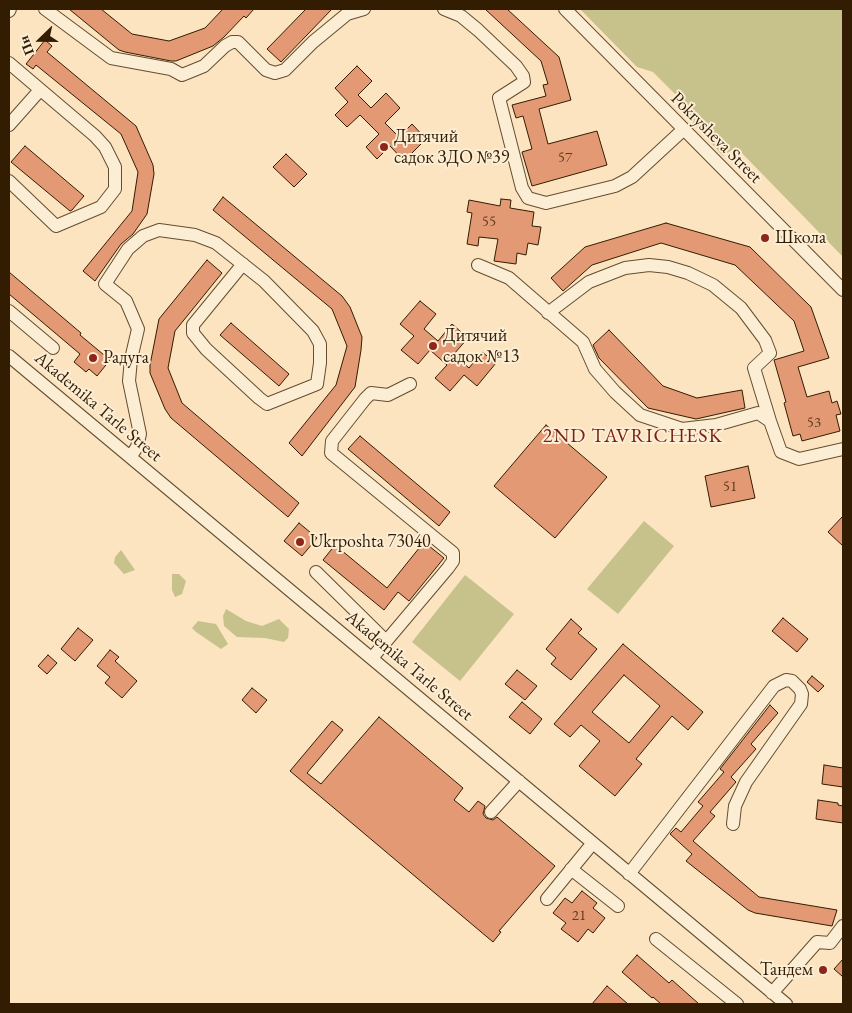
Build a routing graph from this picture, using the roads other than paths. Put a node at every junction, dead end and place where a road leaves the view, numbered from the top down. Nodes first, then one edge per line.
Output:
1 (45, 9) edge
2 (364, 9) edge
3 (444, 9) edge
4 (565, 9) edge
5 (9, 64) edge
6 (40, 90) junction
7 (9, 125) edge
8 (684, 130) junction
9 (9, 181) edge
10 (242, 264) junction
11 (478, 265) dead end
12 (843, 290) edge
13 (9, 311) edge
14 (548, 313) junction
15 (53, 348) dead end
16 (9, 356) edge
17 (410, 384) dead end
18 (770, 421) junction
19 (843, 449) edge
20 (131, 456) junction
21 (316, 572) dead end
22 (386, 641) junction
23 (372, 658) junction
24 (519, 781) junction
25 (491, 812) dead end
26 (733, 824) dead end
27 (592, 844) junction
28 (571, 869) junction
29 (628, 874) junction
30 (547, 899) dead end
31 (618, 906) dead end
32 (843, 926) edge
33 (656, 939) dead end
34 (772, 993) junction
35 (737, 1004) edge
36 (786, 1004) edge

1 - 2 street
3 - 8 street
4 - 8 street, Pokrysheva Street
5 - 6 street
6 - 7 street
6 - 9 street
8 - 12 street, Pokrysheva Street
10 - 10 street
10 - 20 street
11 - 14 street
13 - 15 street
14 - 18 street
14 - 18 street
16 - 20 street, Akademika Tarle Street
17 - 22 street
18 - 19 street
20 - 23 street, Akademika Tarle Street
21 - 22 street
22 - 23 street
23 - 24 street, Akademika Tarle Street
24 - 25 street
24 - 27 street, Akademika Tarle Street
26 - 29 street
27 - 28 street
27 - 29 street, Akademika Tarle Street
28 - 30 street
28 - 31 street
29 - 34 street, Akademika Tarle Street
32 - 34 street
33 - 35 street
34 - 36 street, Akademika Tarle Street

